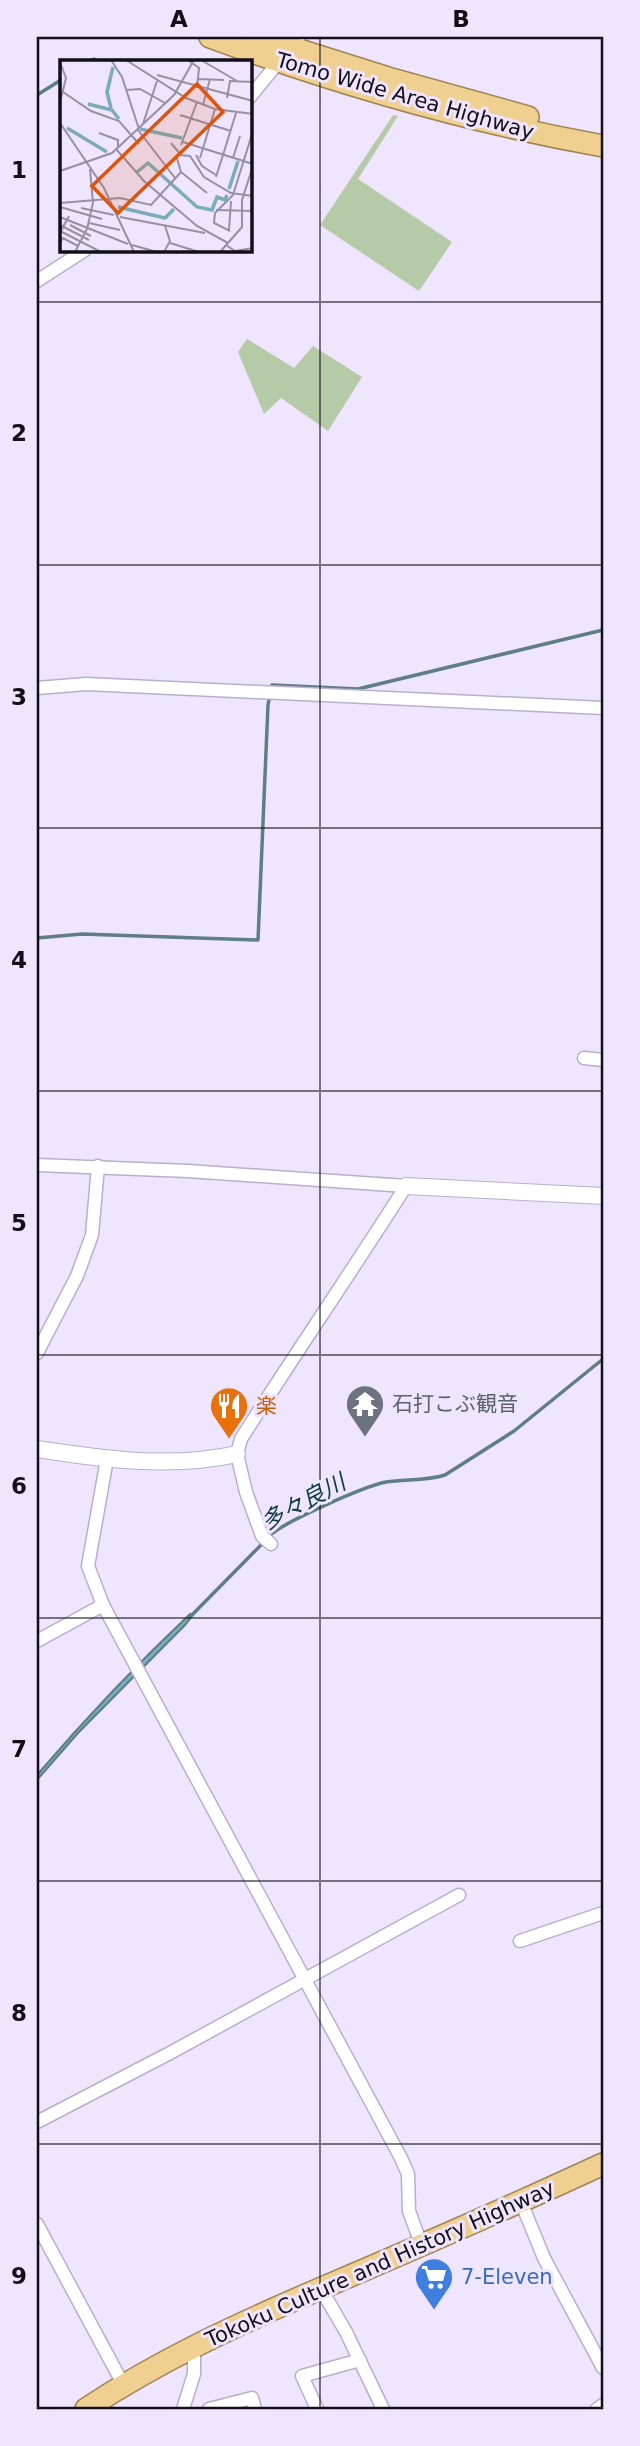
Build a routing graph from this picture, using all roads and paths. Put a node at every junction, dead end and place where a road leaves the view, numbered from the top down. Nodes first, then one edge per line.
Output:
1 (210, 37) edge
2 (258, 37) edge
3 (290, 49) edge
4 (252, 95) edge
5 (603, 132) edge
6 (603, 146) edge
7 (82, 252) edge
8 (37, 281) edge
9 (37, 688) edge
10 (603, 708) edge
11 (584, 1058) dead end
12 (603, 1060) edge
13 (37, 1165) edge
14 (98, 1166) junction
15 (406, 1186) junction
16 (603, 1196) edge
17 (37, 1353) edge
18 (37, 1449) edge
19 (237, 1454) junction
20 (107, 1459) junction
21 (271, 1544) dead end
22 (103, 1605) junction
23 (37, 1641) edge
24 (460, 1895) dead end
25 (603, 1913) edge
26 (520, 1941) dead end
27 (304, 1979) junction
28 (37, 2122) edge
29 (603, 2164) edge
30 (521, 2202) junction
31 (37, 2224) edge
32 (421, 2245) junction
33 (321, 2289) junction
34 (194, 2346) junction
35 (360, 2360) junction
36 (603, 2368) edge
37 (123, 2384) junction
38 (603, 2405) edge
39 (188, 2406) edge
40 (86, 2409) edge
41 (209, 2409) edge
42 (255, 2409) edge
43 (317, 2409) edge
44 (383, 2409) edge
45 (597, 2409) edge

1 - 3 highway, Tomo Wide Area Highway
2 - 3 highway, Tomo Wide Area Highway
3 - 4 street
3 - 5 highway, Tomo Wide Area Highway
3 - 6 highway, Tomo Wide Area Highway
7 - 8 street
9 - 10 street
11 - 12 street
13 - 14 street
14 - 15 street
14 - 17 street
15 - 16 street
15 - 19 street
18 - 20 street
19 - 20 street
19 - 21 street
20 - 22 street
22 - 23 street
22 - 27 street
24 - 27 street
25 - 26 street
27 - 28 street
27 - 32 street
29 - 30 highway, Tokoku Culture and History Highway
30 - 32 highway, Tokoku Culture and History Highway
30 - 36 street
31 - 37 street
32 - 33 highway, Tokoku Culture and History Highway
33 - 34 highway, Tokoku Culture and History Highway
33 - 35 street
34 - 37 highway, Tokoku Culture and History Highway
34 - 39 street
35 - 43 street
35 - 44 street
37 - 40 highway, Tokoku Culture and History Highway
38 - 45 street
41 - 42 street

